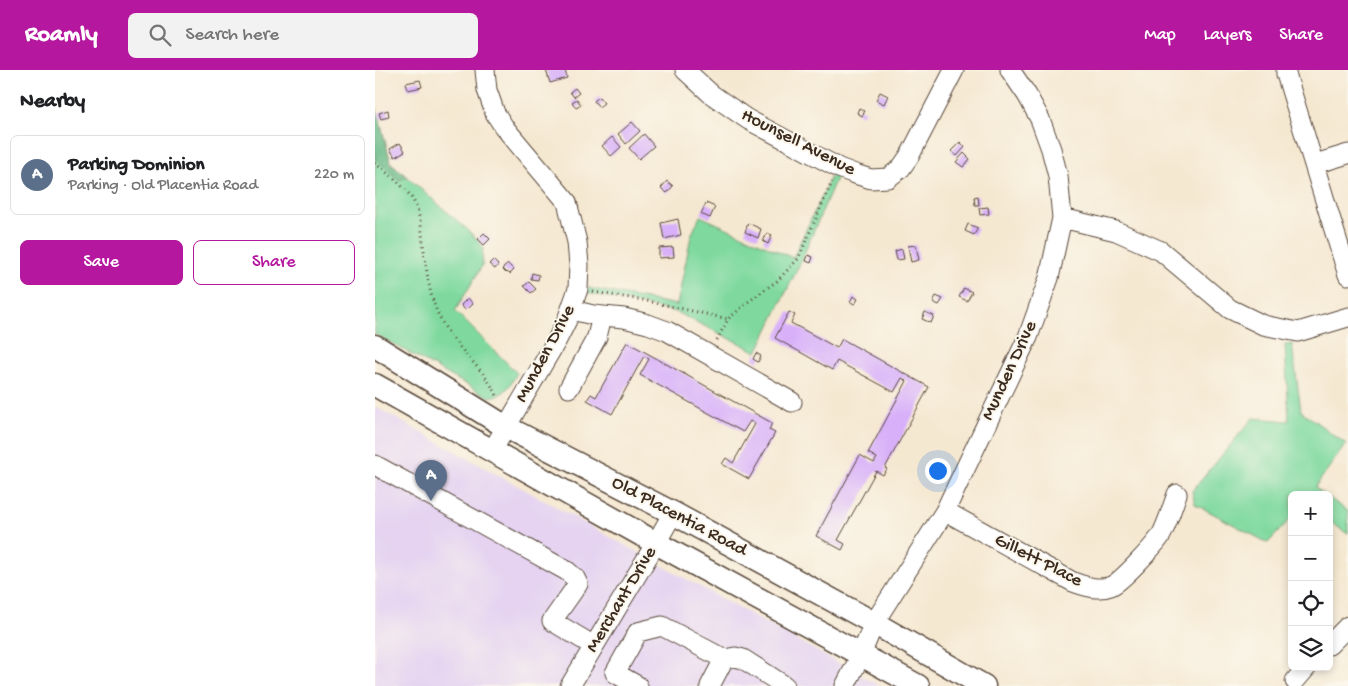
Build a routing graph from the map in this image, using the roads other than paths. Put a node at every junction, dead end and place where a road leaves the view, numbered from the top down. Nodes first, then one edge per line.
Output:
1 (485, 70) edge
2 (685, 70) edge
3 (954, 70) edge
4 (1010, 70) edge
5 (1286, 70) edge
6 (1348, 154) edge
7 (1315, 164) junction
8 (1062, 218) junction
9 (1348, 275) edge
10 (572, 310) junction
11 (603, 316) junction
12 (1348, 317) edge
13 (375, 346) edge
14 (375, 385) edge
15 (569, 388) dead end
16 (792, 402) dead end
17 (506, 427) junction
18 (492, 451) junction
19 (375, 465) edge
20 (1177, 494) dead end
21 (945, 511) junction
22 (673, 513) junction
23 (657, 543) junction
24 (874, 623) junction
25 (1348, 626) edge
26 (1333, 641) edge
27 (594, 646) junction
28 (861, 655) junction
29 (724, 659) junction
30 (569, 686) edge
31 (637, 686) edge
32 (710, 686) edge
33 (785, 686) edge
34 (845, 686) edge
35 (917, 686) edge
36 (984, 686) edge

1 - 10 street, Munden Drive
2 - 3 street, Hounsell Avenue
4 - 8 street, Munden Drive
5 - 7 street
6 - 7 street
7 - 9 street
8 - 12 street
8 - 21 street, Munden Drive
10 - 11 street
10 - 17 street, Munden Drive
11 - 15 street
11 - 16 street
13 - 17 main road, Old Placentia Road
14 - 18 main road, Old Placentia Road
17 - 18 street, Munden Drive
17 - 22 main road, Old Placentia Road
18 - 23 main road, Old Placentia Road
19 - 27 street
20 - 21 street, Gillett Place
21 - 24 street, Munden Drive
22 - 23 street, Merchant Drive
22 - 24 main road, Old Placentia Road
23 - 27 street, Merchant Drive
23 - 28 main road, Old Placentia Road
24 - 28 street, Munden Drive
24 - 36 main road, Old Placentia Road
25 - 26 street
27 - 30 street, Merchant Drive
28 - 34 street, Munden Drive
28 - 35 main road, Old Placentia Road
29 - 31 street
29 - 32 street
29 - 33 street

